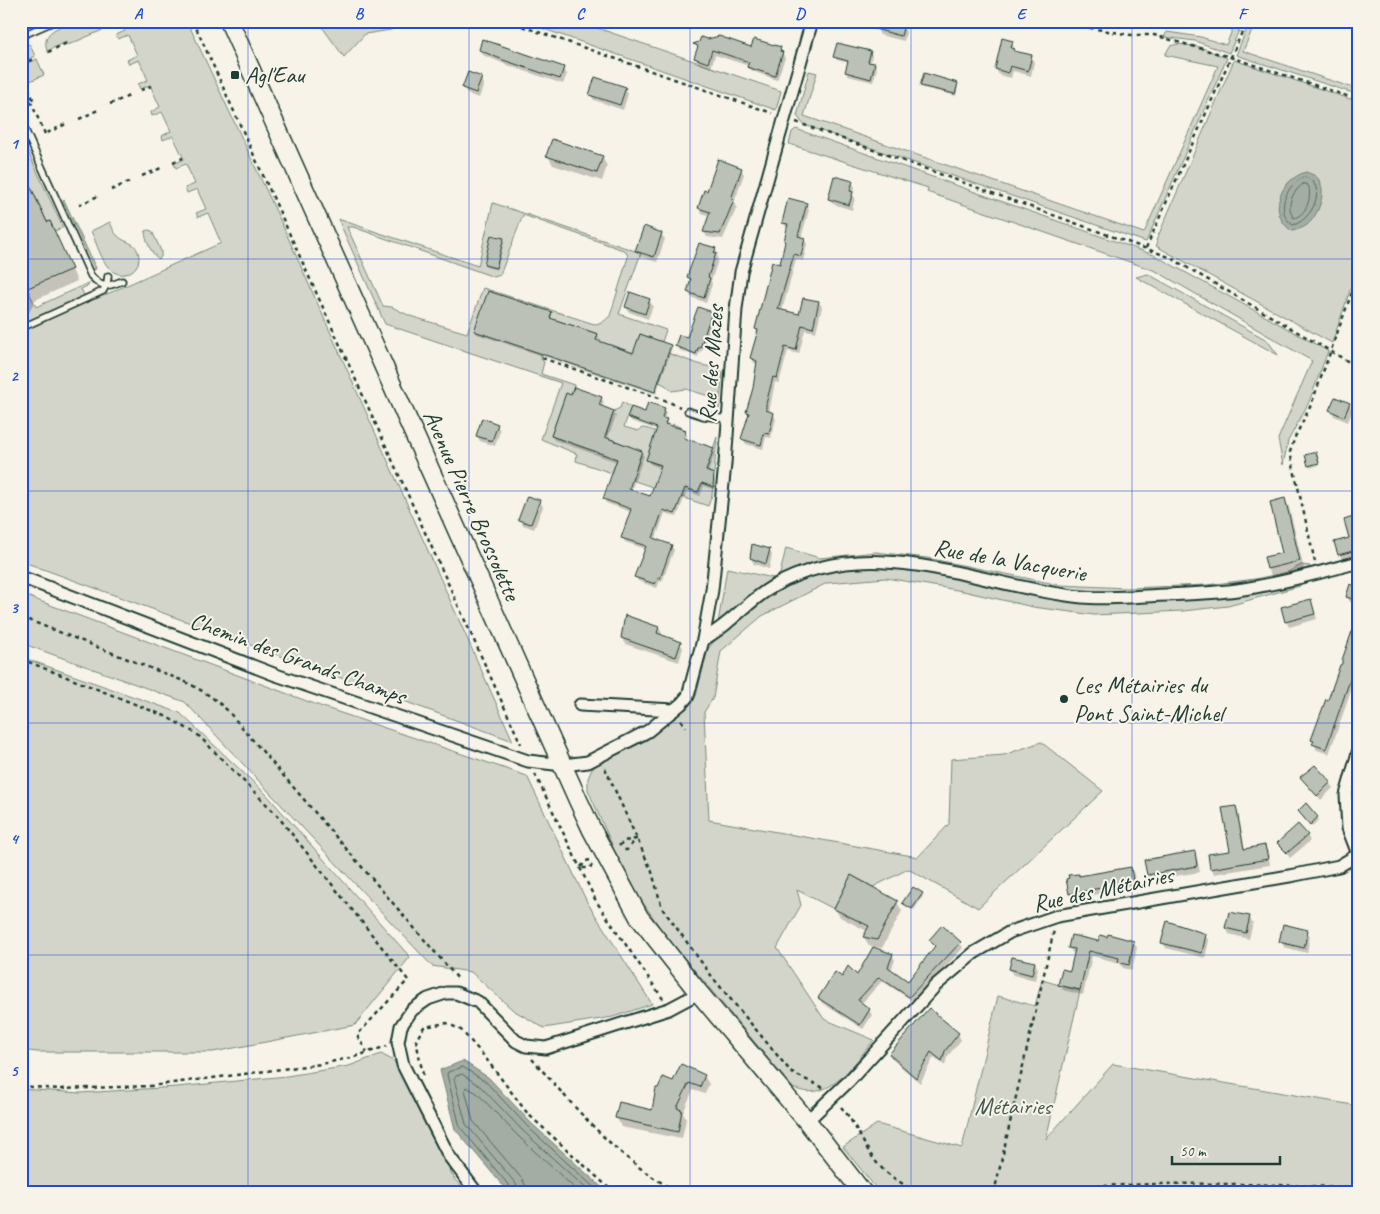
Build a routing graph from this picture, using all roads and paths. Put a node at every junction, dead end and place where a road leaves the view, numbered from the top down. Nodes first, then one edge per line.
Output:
1 (55, 21) edge
2 (193, 21) edge
3 (229, 21) edge
4 (507, 21) edge
5 (812, 21) edge
6 (1050, 21) edge
7 (1247, 21) edge
8 (21, 36) edge
9 (67, 43) dead end
10 (48, 52) dead end
11 (1231, 57) junction
12 (36, 58) dead end
13 (21, 64) edge
14 (25, 81) dead end
15 (151, 86) dead end
16 (141, 90) dead end
17 (129, 96) dead end
18 (1359, 100) edge
19 (110, 104) dead end
20 (98, 110) dead end
21 (79, 118) dead end
22 (785, 118) junction
23 (21, 121) edge
24 (66, 124) dead end
25 (183, 158) dead end
26 (173, 162) dead end
27 (161, 168) dead end
28 (142, 176) dead end
29 (130, 182) dead end
30 (111, 190) dead end
31 (98, 196) dead end
32 (79, 205) dead end
33 (1145, 249) junction
34 (1359, 273) edge
35 (108, 276) dead end
36 (122, 281) dead end
37 (105, 286) junction
38 (21, 328) edge
39 (1330, 351) junction
40 (542, 358) dead end
41 (1359, 368) edge
42 (688, 411) joint
43 (728, 419) junction
44 (1359, 562) edge
45 (1317, 573) junction
46 (21, 577) edge
47 (21, 617) edge
48 (703, 640) junction
49 (21, 659) edge
50 (580, 706) dead end
51 (674, 710) junction
52 (1359, 748) edge
53 (600, 756) junction
54 (528, 761) junction
55 (563, 765) junction
56 (636, 840) junction
57 (1358, 854) edge
58 (580, 868) junction
59 (1057, 916) junction
60 (459, 980) dead end
61 (699, 993) junction
62 (669, 1008) junction
63 (516, 1041) junction
64 (398, 1042) junction
65 (367, 1052) junction
66 (21, 1086) edge
67 (832, 1098) junction
68 (423, 1104) junction
69 (807, 1122) junction
70 (1359, 1188) edge
71 (477, 1193) edge
72 (616, 1193) edge
73 (680, 1193) edge
74 (863, 1193) edge
75 (919, 1193) edge
76 (994, 1193) edge
77 (1016, 1193) edge

1 - 8 lane
2 - 54 path
3 - 55 main road, Avenue Pierre Brossolette
4 - 22 path
5 - 22 street, Rue des Mazes
6 - 11 path
7 - 11 path
9 - 10 path
11 - 18 path
11 - 33 path
12 - 13 path
14 - 24 path
15 - 16 path
17 - 19 path
20 - 21 path
22 - 33 path
22 - 43 street, Rue des Mazes
23 - 37 lane
25 - 26 path
27 - 28 path
29 - 30 path
31 - 32 path
33 - 39 path
34 - 39 path
35 - 37 lane
36 - 37 lane
37 - 38 lane
39 - 41 path
39 - 45 path
40 - 42 path
42 - 43 lane
43 - 48 street, Rue des Mazes
44 - 45 street, Rue de la Vacquerie
45 - 48 street, Rue de la Vacquerie
46 - 54 street, Chemin des Grands Champs
47 - 60 path
48 - 51 street, Rue des Mazes
49 - 65 path
50 - 51 street
51 - 53 street, Rue des Mazes
52 - 57 street
53 - 55 street, Rue des Mazes
53 - 56 path
54 - 55 street, Chemin des Grands Champs
54 - 58 path
55 - 61 main road, Avenue Pierre Brossolette
56 - 56 path
56 - 67 path
57 - 59 street, Rue des Métairies
58 - 58 path
58 - 62 path
59 - 67 street, Rue des Métairies
59 - 76 path
61 - 62 street
61 - 69 main road, Avenue Pierre Brossolette
62 - 63 street
63 - 64 street
63 - 73 path
64 - 65 path
64 - 68 street
65 - 66 path
67 - 69 street, Rue des Métairies
67 - 75 path
68 - 71 street
68 - 72 path
69 - 74 main road, Avenue Pierre Brossolette
70 - 77 path

